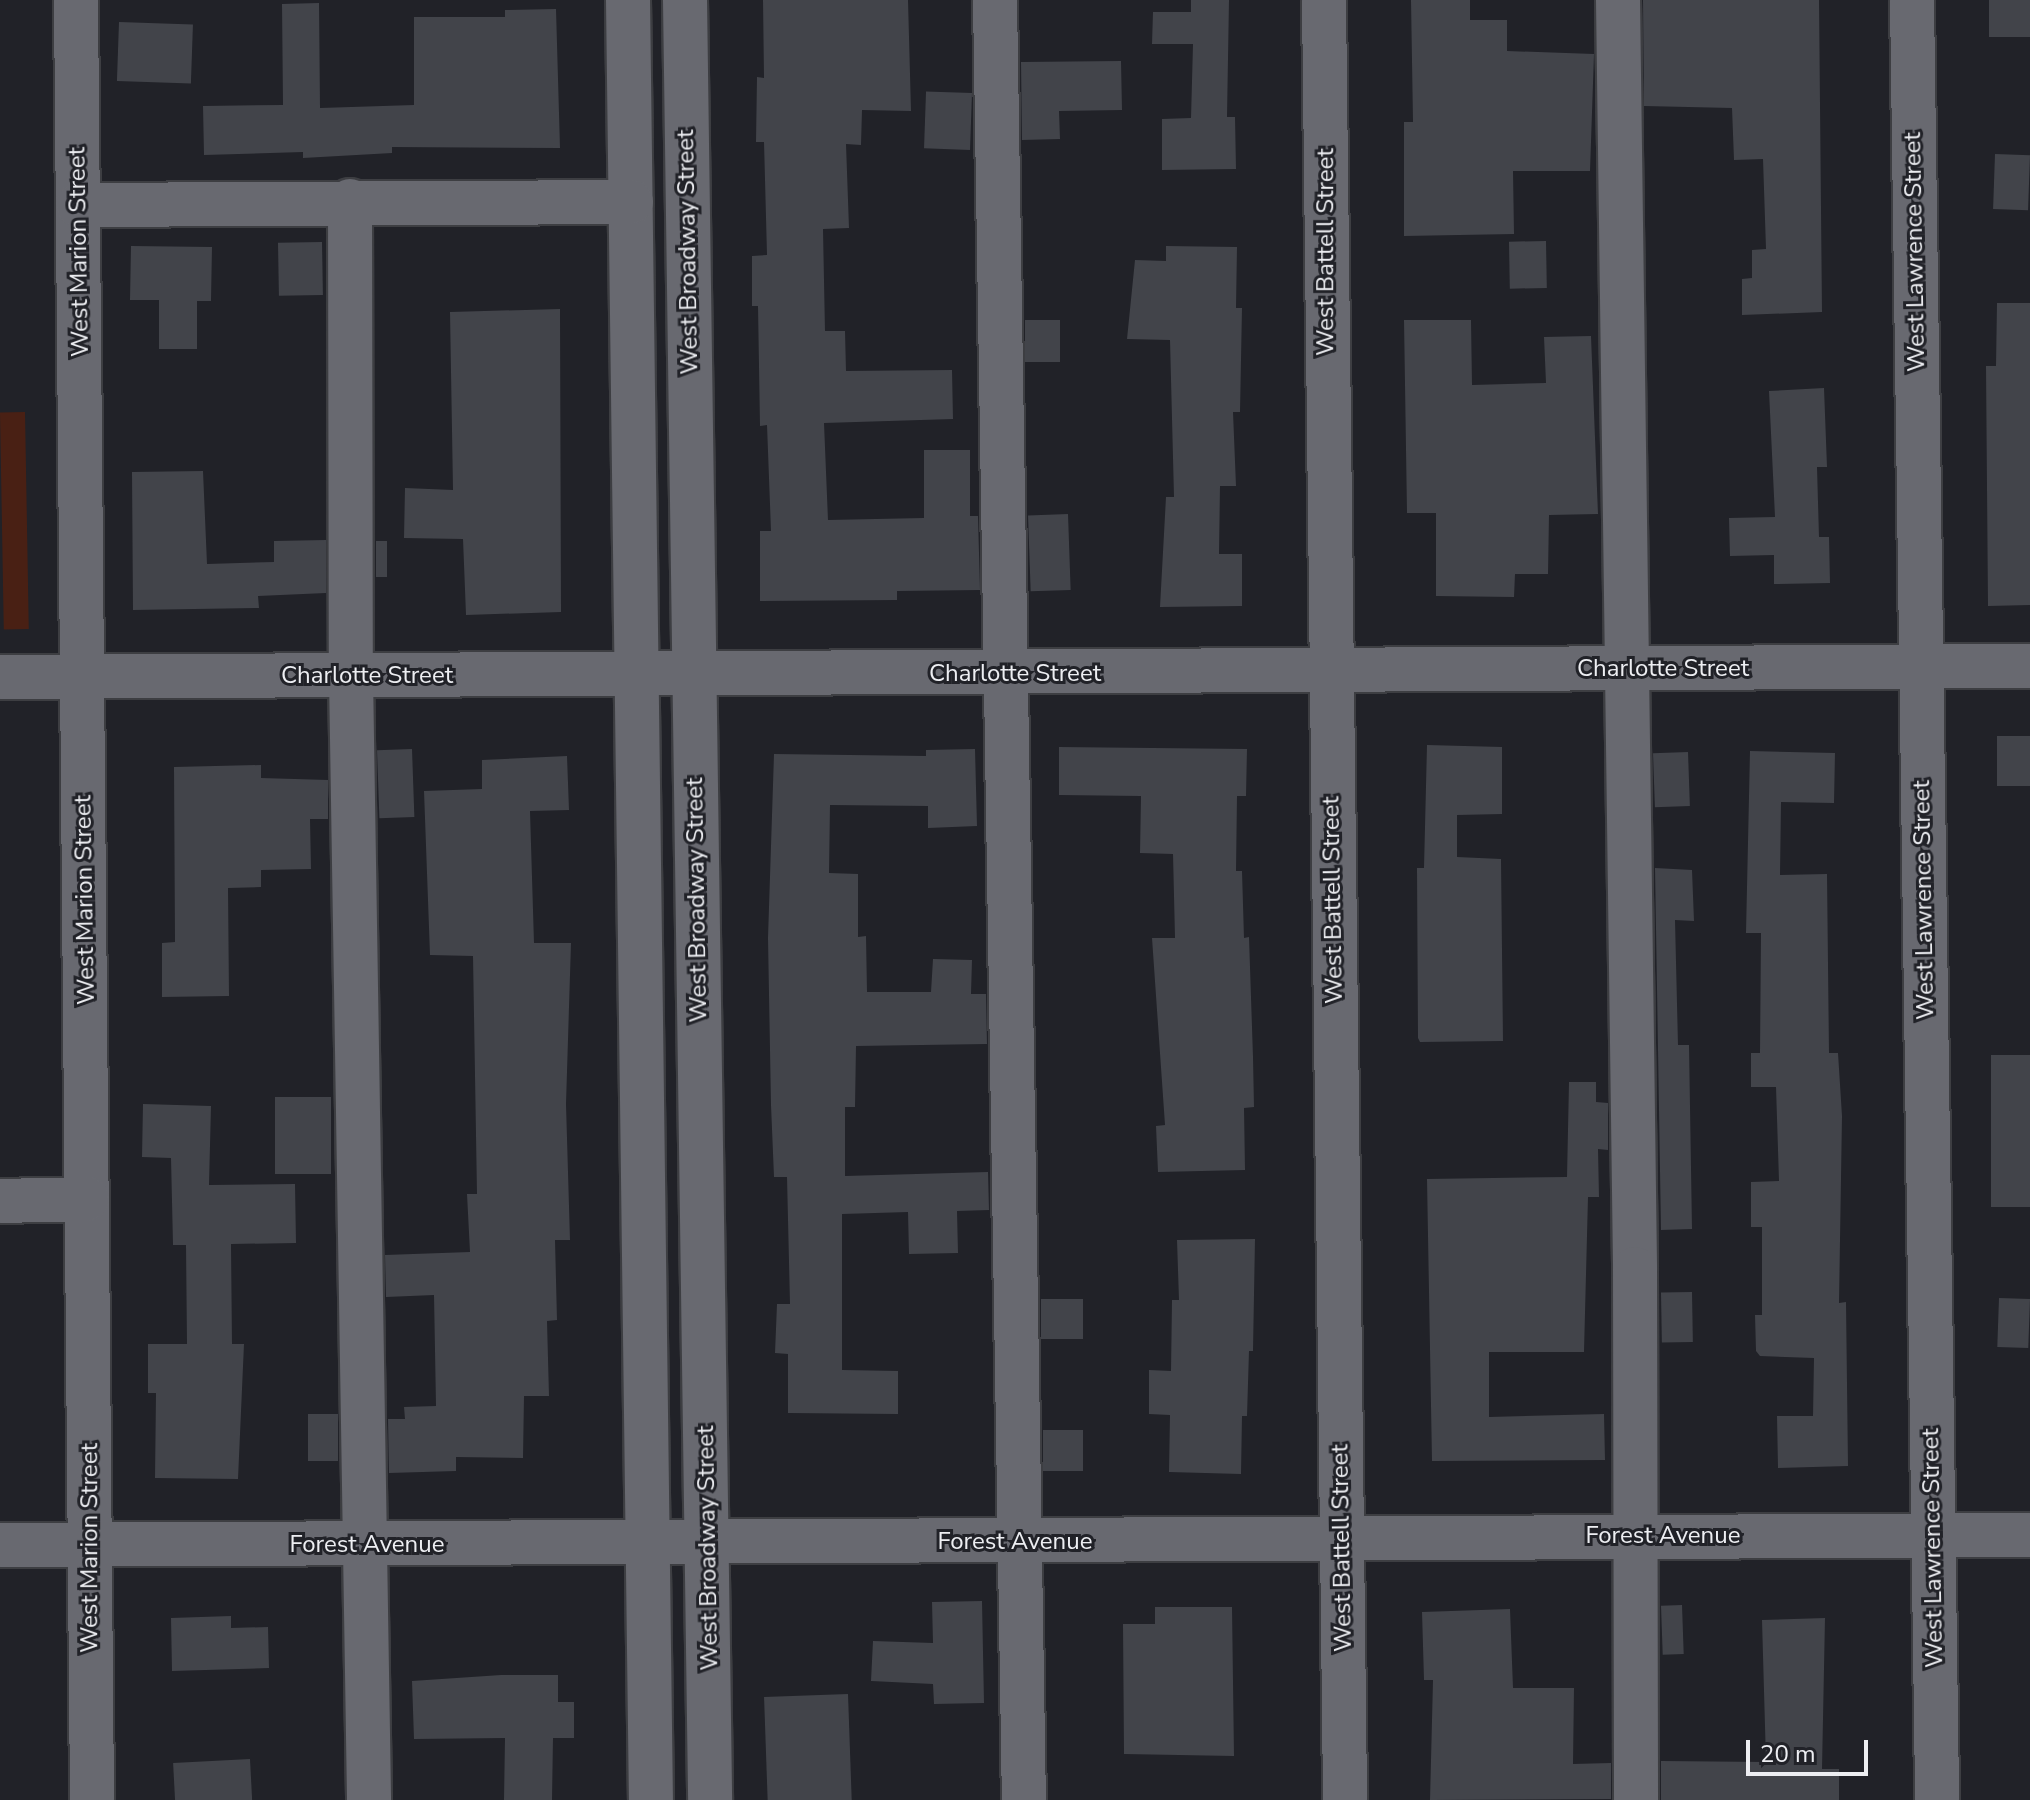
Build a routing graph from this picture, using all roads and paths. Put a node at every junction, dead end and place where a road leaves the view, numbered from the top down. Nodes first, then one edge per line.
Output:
1 (76, 0) edge
2 (628, 0) edge
3 (685, 0) edge
4 (995, 0) edge
5 (1324, 0) edge
6 (1618, 0) edge
7 (1912, 0) edge
8 (350, 201) junction
9 (631, 202) junction
10 (78, 205) junction
11 (2030, 666) edge
12 (1920, 667) junction
13 (1623, 669) junction
14 (1330, 672) junction
15 (1004, 674) junction
16 (693, 675) junction
17 (82, 676) junction
18 (351, 676) junction
19 (637, 676) junction
20 (0, 677) edge
21 (87, 1199) junction
22 (0, 1201) edge
23 (2030, 1535) edge
24 (1636, 1536) junction
25 (1933, 1536) junction
26 (1342, 1540) junction
27 (708, 1543) junction
28 (1019, 1543) junction
29 (648, 1544) junction
30 (0, 1545) edge
31 (90, 1545) junction
32 (366, 1545) junction
33 (92, 1800) edge
34 (369, 1800) edge
35 (651, 1800) edge
36 (710, 1800) edge
37 (1024, 1800) edge
38 (1345, 1800) edge
39 (1636, 1800) edge
40 (1937, 1800) edge

1 - 10 street, West Marion Street
2 - 9 street
3 - 16 street, West Broadway Street
4 - 15 street
5 - 14 street, West Battell Street
6 - 13 street
7 - 12 street, West Lawrence Street
8 - 9 street
8 - 10 street
8 - 18 street
9 - 19 street
10 - 17 street, West Marion Street
11 - 12 street, Charlotte Street
12 - 13 street, Charlotte Street
12 - 25 street, West Lawrence Street
13 - 14 street, Charlotte Street
13 - 24 street
14 - 15 street, Charlotte Street
14 - 26 street, West Battell Street
15 - 16 street, Charlotte Street
15 - 28 street
16 - 19 street, Charlotte Street
16 - 27 street, West Broadway Street
17 - 18 street, Charlotte Street
17 - 20 street, Charlotte Street
17 - 21 street, West Marion Street
18 - 19 street, Charlotte Street
18 - 32 street
19 - 29 street
21 - 22 street
21 - 31 street, West Marion Street
23 - 25 street, Forest Avenue
24 - 25 street, Forest Avenue
24 - 26 street, Forest Avenue
24 - 39 street
25 - 40 street, West Lawrence Street
26 - 28 street, Forest Avenue
26 - 38 street, West Battell Street
27 - 28 street, Forest Avenue
27 - 29 street, Forest Avenue
27 - 36 street, West Broadway Street
28 - 37 street
29 - 32 street, Forest Avenue
29 - 35 street
30 - 31 street, Forest Avenue
31 - 32 street, Forest Avenue
31 - 33 street, West Marion Street
32 - 34 street

